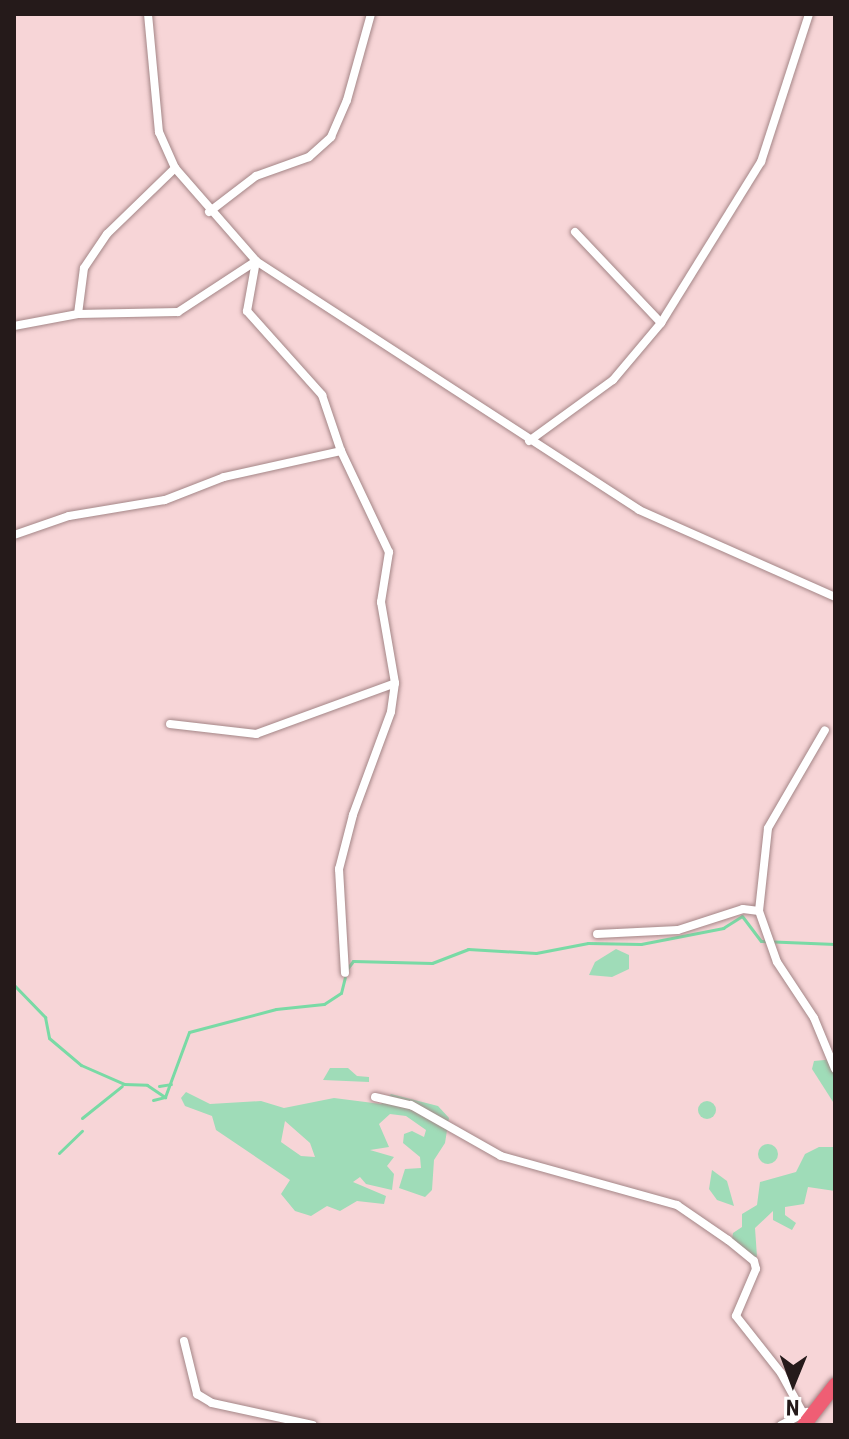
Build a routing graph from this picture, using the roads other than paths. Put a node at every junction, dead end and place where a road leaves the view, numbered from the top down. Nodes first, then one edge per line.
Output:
1 (148, 14) edge
2 (371, 14) edge
3 (809, 14) edge
4 (175, 168) junction
5 (209, 212) junction
6 (575, 232) dead end
7 (256, 261) junction
8 (78, 314) junction
9 (661, 323) junction
10 (14, 326) edge
11 (529, 441) junction
12 (341, 451) junction
13 (14, 535) edge
14 (835, 597) edge
15 (395, 683) junction
16 (170, 724) dead end
17 (825, 730) dead end
18 (759, 911) junction
19 (597, 934) dead end
20 (345, 973) dead end
21 (835, 1069) edge
22 (375, 1097) dead end
23 (184, 1341) dead end
24 (835, 1385) edge
25 (807, 1416) edge
26 (313, 1425) edge
27 (781, 1425) edge

1 - 4 street
2 - 5 street
3 - 9 street
4 - 5 street
4 - 8 street
5 - 7 street
6 - 9 street
7 - 8 street
7 - 11 street
7 - 12 street
8 - 10 street
9 - 11 street
11 - 14 street
12 - 13 street
12 - 15 street
15 - 16 street
15 - 20 street
17 - 18 street
18 - 19 street
18 - 21 street
22 - 25 street
23 - 26 street
24 - 25 highway
25 - 27 street

